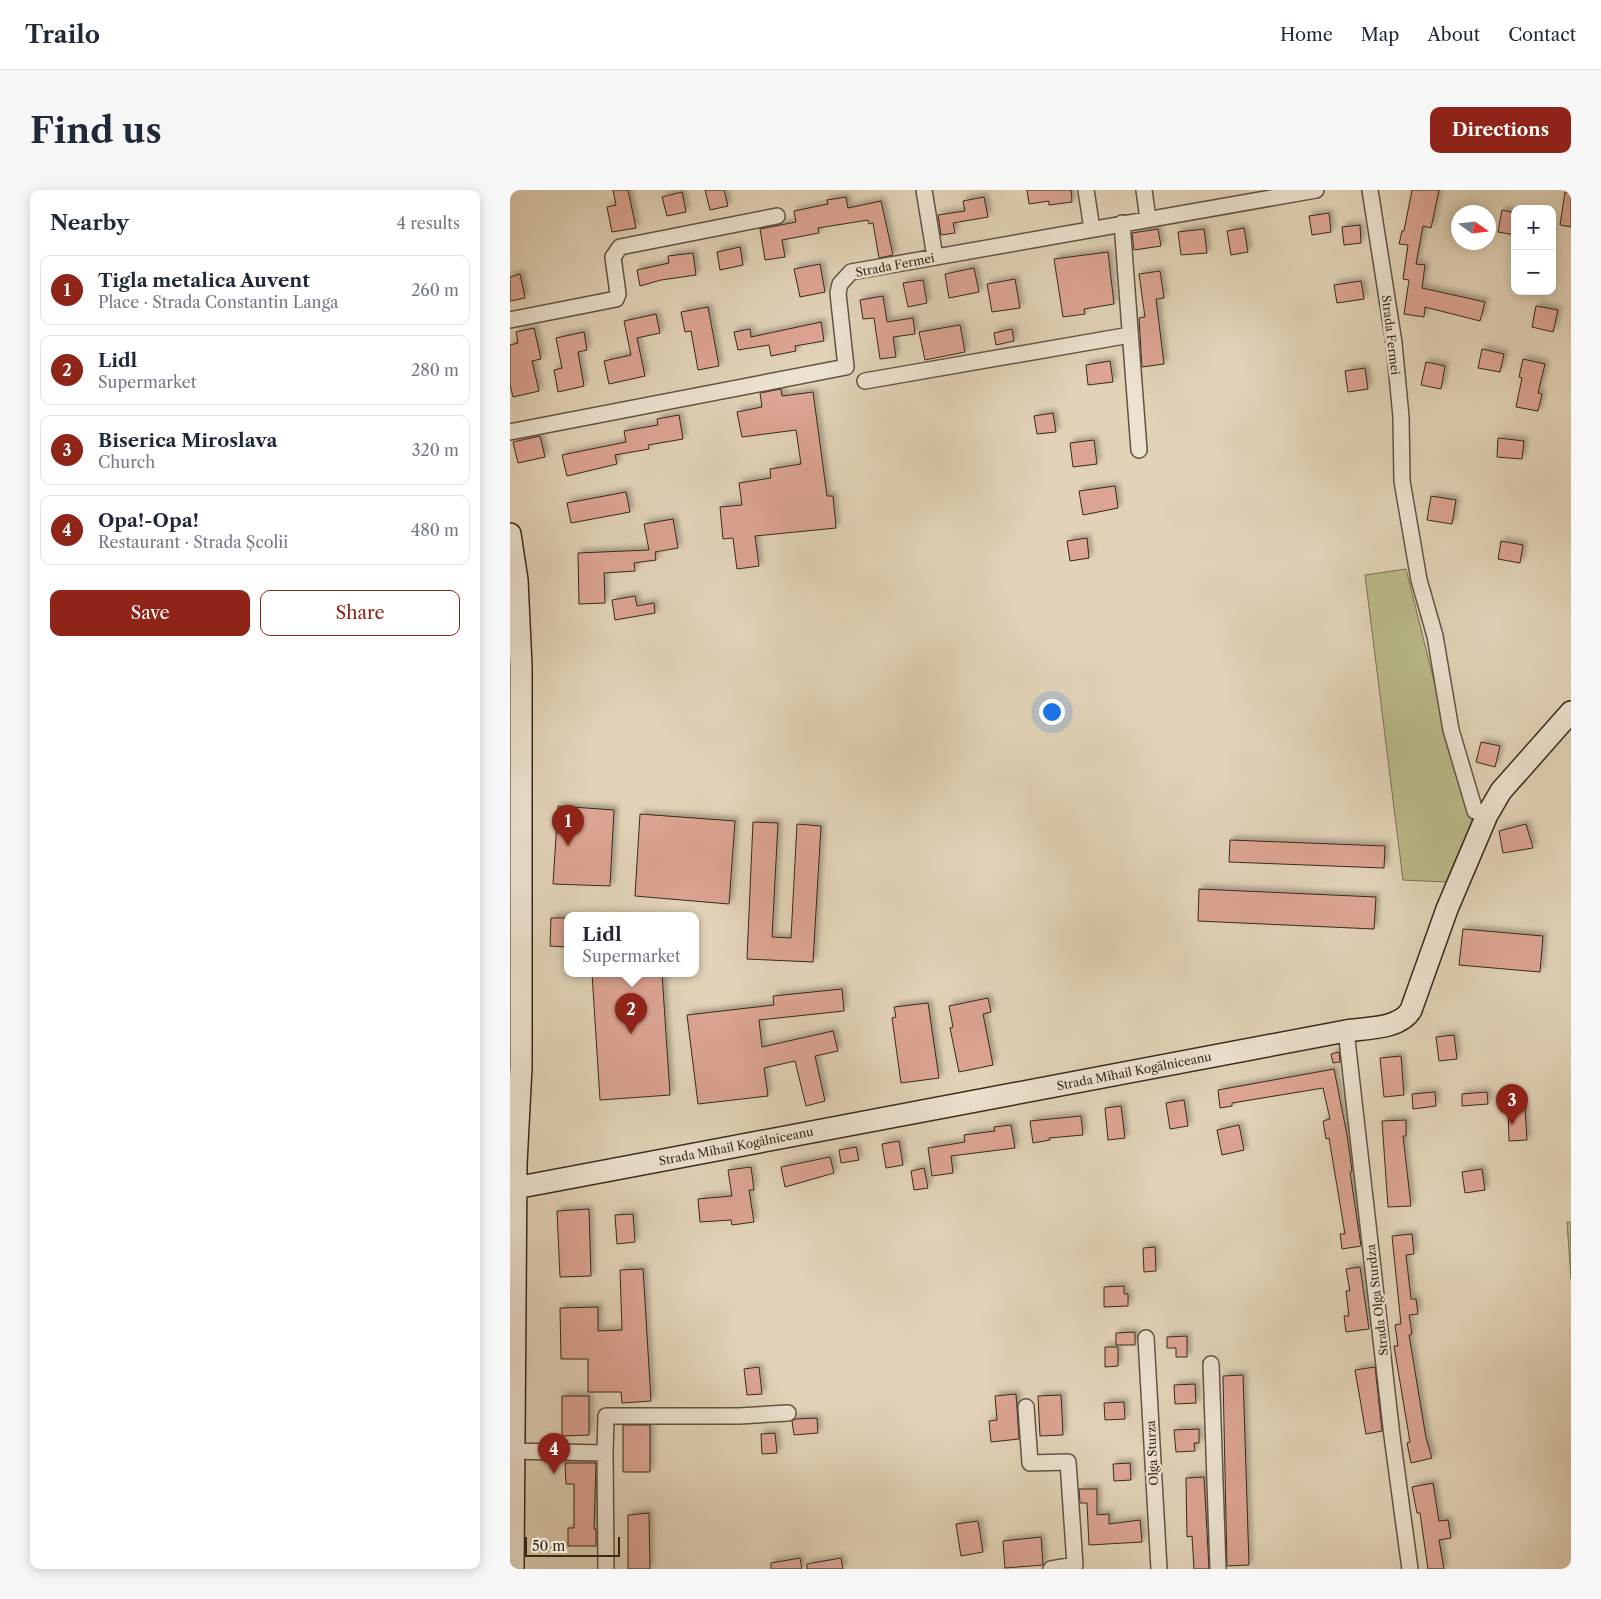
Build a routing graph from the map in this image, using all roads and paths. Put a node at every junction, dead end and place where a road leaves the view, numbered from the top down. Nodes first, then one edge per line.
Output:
1 (924, 190) edge
2 (1086, 190) edge
3 (1144, 190) edge
4 (1316, 190) edge
5 (1370, 190) edge
6 (1290, 191) edge
7 (777, 216) dead end
8 (1148, 218) junction
9 (1122, 223) junction
10 (1092, 228) junction
11 (935, 257) junction
12 (510, 320) edge
13 (1130, 335) junction
14 (865, 381) dead end
15 (510, 432) edge
16 (1139, 450) dead end
17 (510, 534) edge
18 (516, 704) edge
19 (1571, 712) edge
20 (1487, 815) junction
21 (1346, 1031) junction
22 (513, 1188) edge
23 (1146, 1338) dead end
24 (1211, 1364) dead end
25 (1026, 1407) dead end
26 (788, 1413) dead end
27 (512, 1451) edge
28 (605, 1454) junction
29 (512, 1569) edge
30 (606, 1569) edge
31 (1051, 1569) edge
32 (1159, 1569) edge
33 (1218, 1569) edge
34 (1410, 1569) edge

1 - 11 street
2 - 10 street
3 - 8 street
4 - 6 street, Strada Fermei
5 - 20 street, Strada Fermei
6 - 8 street, Strada Fermei
7 - 12 street
8 - 9 street, Strada Fermei
9 - 10 street, Strada Fermei
9 - 13 street
10 - 11 street, Strada Fermei
11 - 15 street, Strada Fermei
13 - 14 street
13 - 16 street
17 - 18 street
18 - 22 street
19 - 20 street, Strada Mihail Kogălniceanu
20 - 21 street, Strada Mihail Kogălniceanu
21 - 22 street, Strada Mihail Kogălniceanu
21 - 34 street, Strada Olga Sturdza
22 - 27 street
23 - 32 street, Olga Sturza
24 - 33 street
25 - 31 street
26 - 28 street
27 - 28 street
27 - 29 street
28 - 30 street

